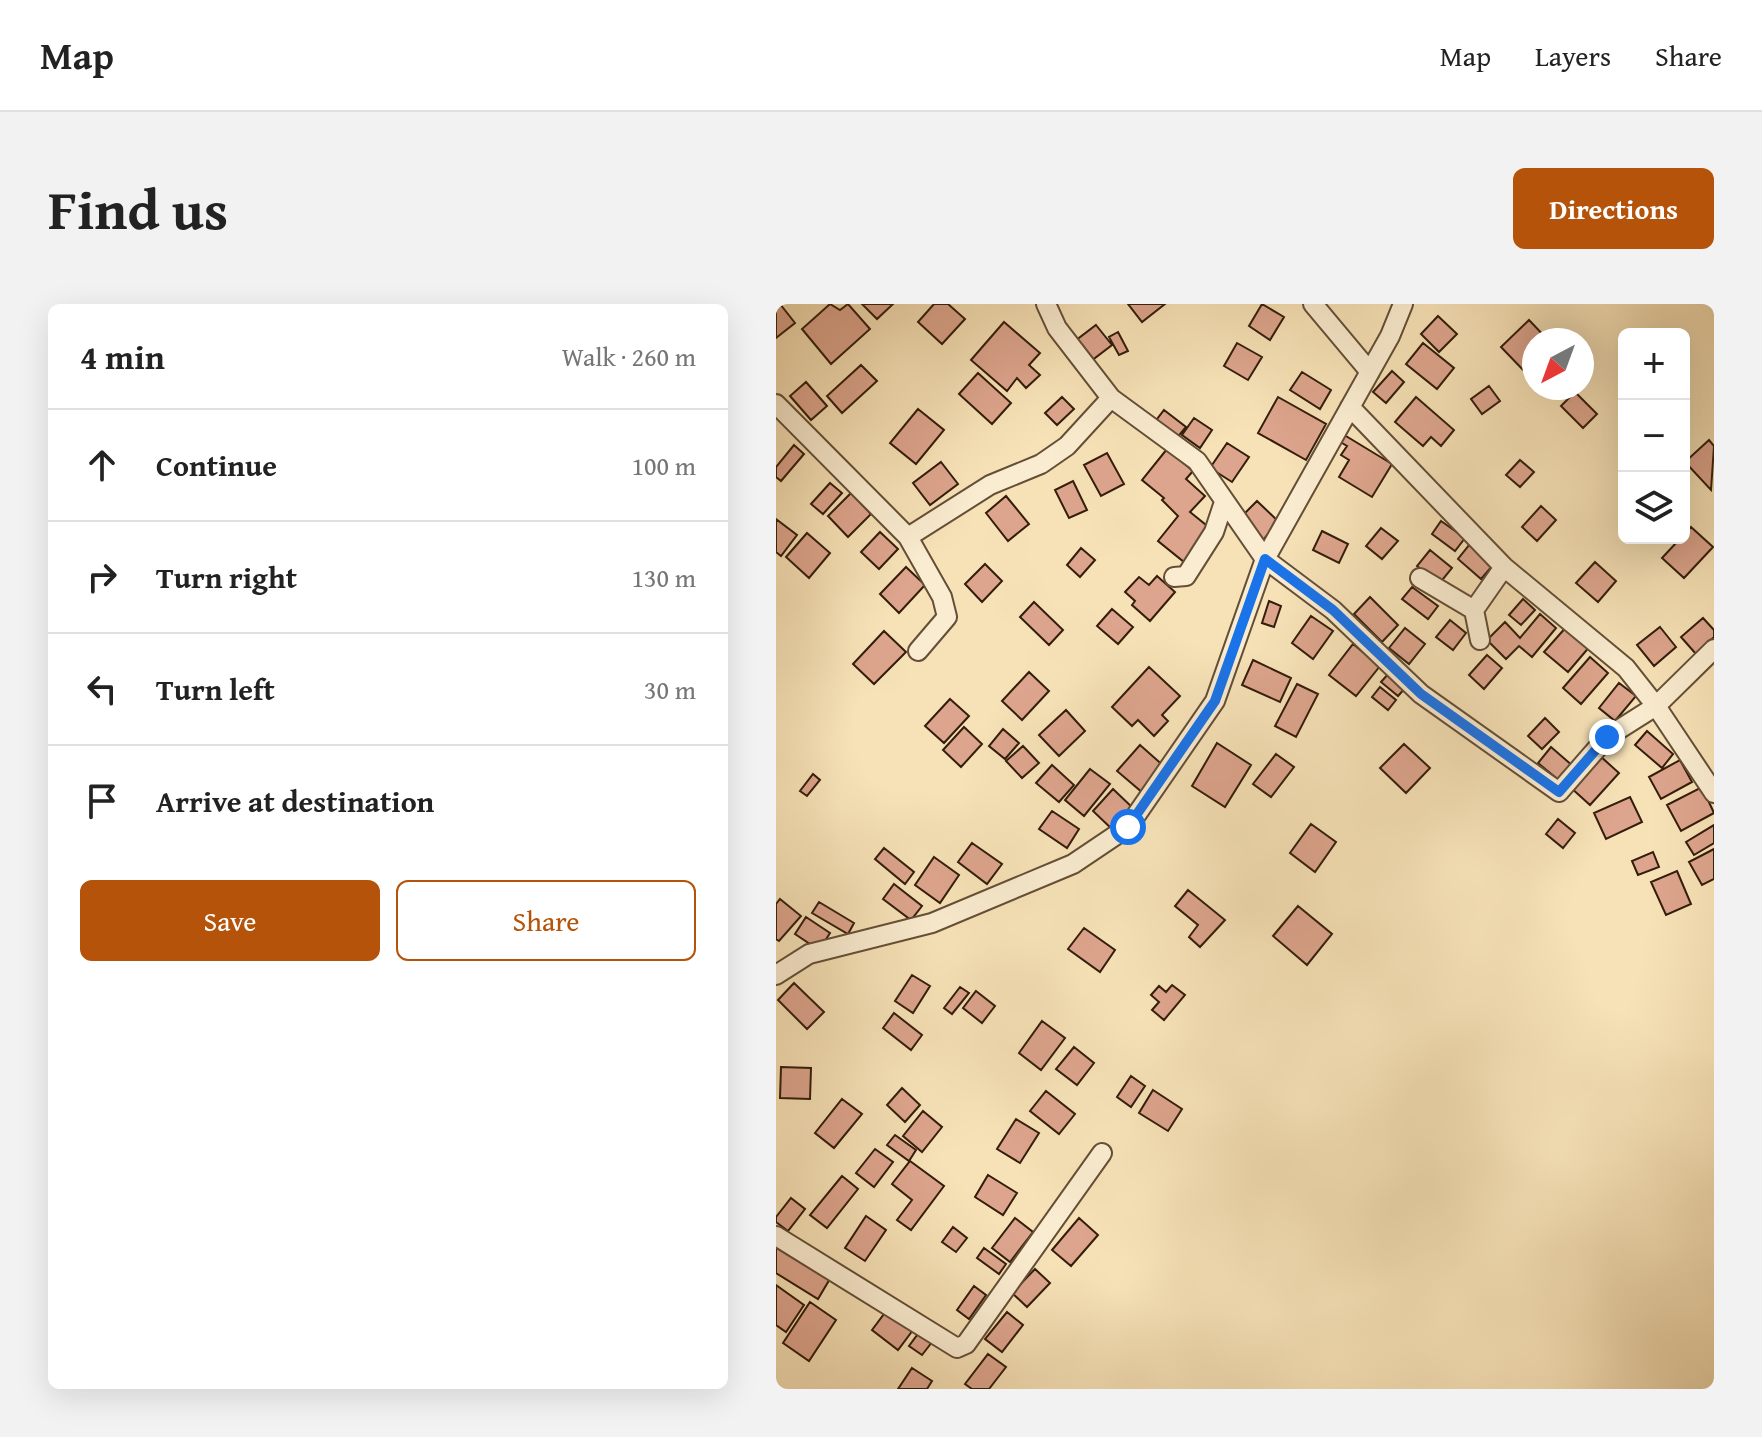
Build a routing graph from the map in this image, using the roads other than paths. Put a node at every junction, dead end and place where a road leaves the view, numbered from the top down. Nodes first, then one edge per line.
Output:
1 (1046, 304) edge
2 (1313, 304) edge
3 (1403, 304) edge
4 (1370, 372) junction
5 (1111, 398) junction
6 (776, 404) edge
7 (1350, 407) junction
8 (1224, 502) junction
9 (908, 537) junction
10 (1265, 559) junction
11 (1504, 567) junction
12 (1174, 577) dead end
13 (1420, 578) dead end
14 (1474, 610) junction
15 (1480, 640) dead end
16 (1714, 649) edge
17 (918, 651) dead end
18 (1656, 706) junction
19 (1714, 793) edge
20 (776, 975) edge
21 (1102, 1153) dead end
22 (776, 1236) edge

1 - 5 street
2 - 4 street
3 - 4 street
4 - 7 street
5 - 8 street
5 - 9 street
6 - 9 street
7 - 10 street
7 - 11 street
8 - 10 street
8 - 12 street
9 - 17 street
10 - 18 street
10 - 20 street
11 - 14 street
11 - 18 street
13 - 14 street
14 - 15 street
16 - 18 street
18 - 19 street
21 - 22 street

